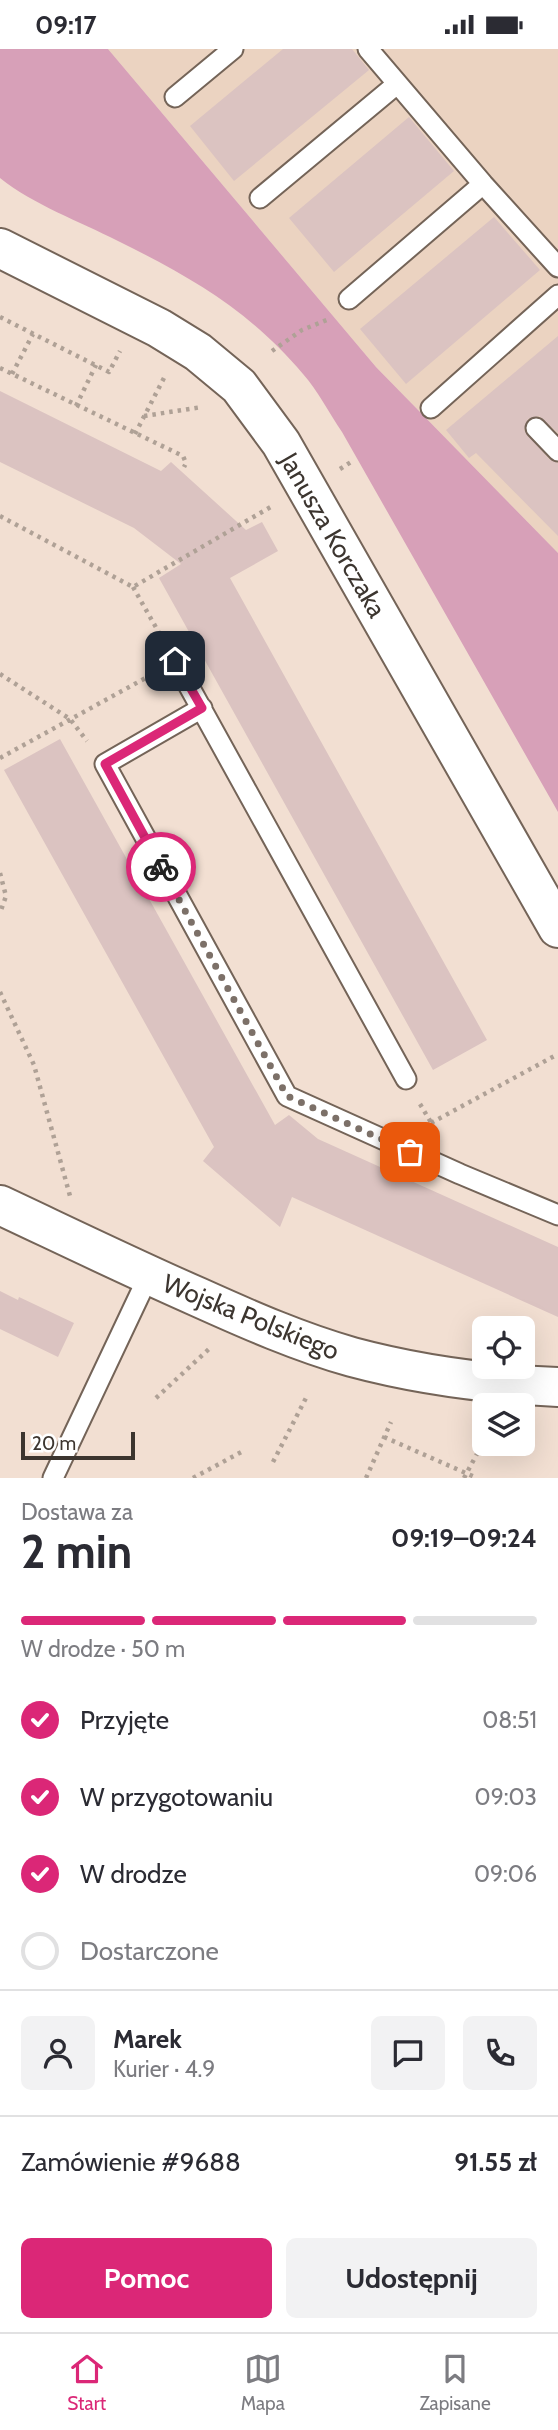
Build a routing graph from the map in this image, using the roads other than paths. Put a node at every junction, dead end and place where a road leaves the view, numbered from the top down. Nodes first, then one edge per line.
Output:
1 (233, 49) edge
2 (368, 49) edge
3 (397, 84) junction
4 (175, 97) dead end
5 (483, 184) junction
6 (260, 198) dead end
7 (0, 248) edge
8 (558, 267) edge
9 (558, 295) edge
10 (349, 299) dead end
11 (431, 408) dead end
12 (536, 428) dead end
13 (558, 451) edge
14 (175, 661) road end
15 (202, 708) junction
16 (558, 928) edge
17 (406, 1079) dead end
18 (0, 1205) edge
19 (558, 1215) edge
20 (149, 1275) junction
21 (558, 1387) edge
22 (53, 1478) edge

1 - 4 lane
2 - 3 lane
3 - 5 lane
3 - 6 lane
5 - 8 lane
5 - 10 lane
7 - 16 street, Janusza Korczaka
9 - 11 lane
12 - 13 lane
14 - 15 lane
15 - 17 lane
15 - 19 lane
18 - 20 street, Wojska Polskiego
20 - 21 street, Wojska Polskiego
20 - 22 lane

